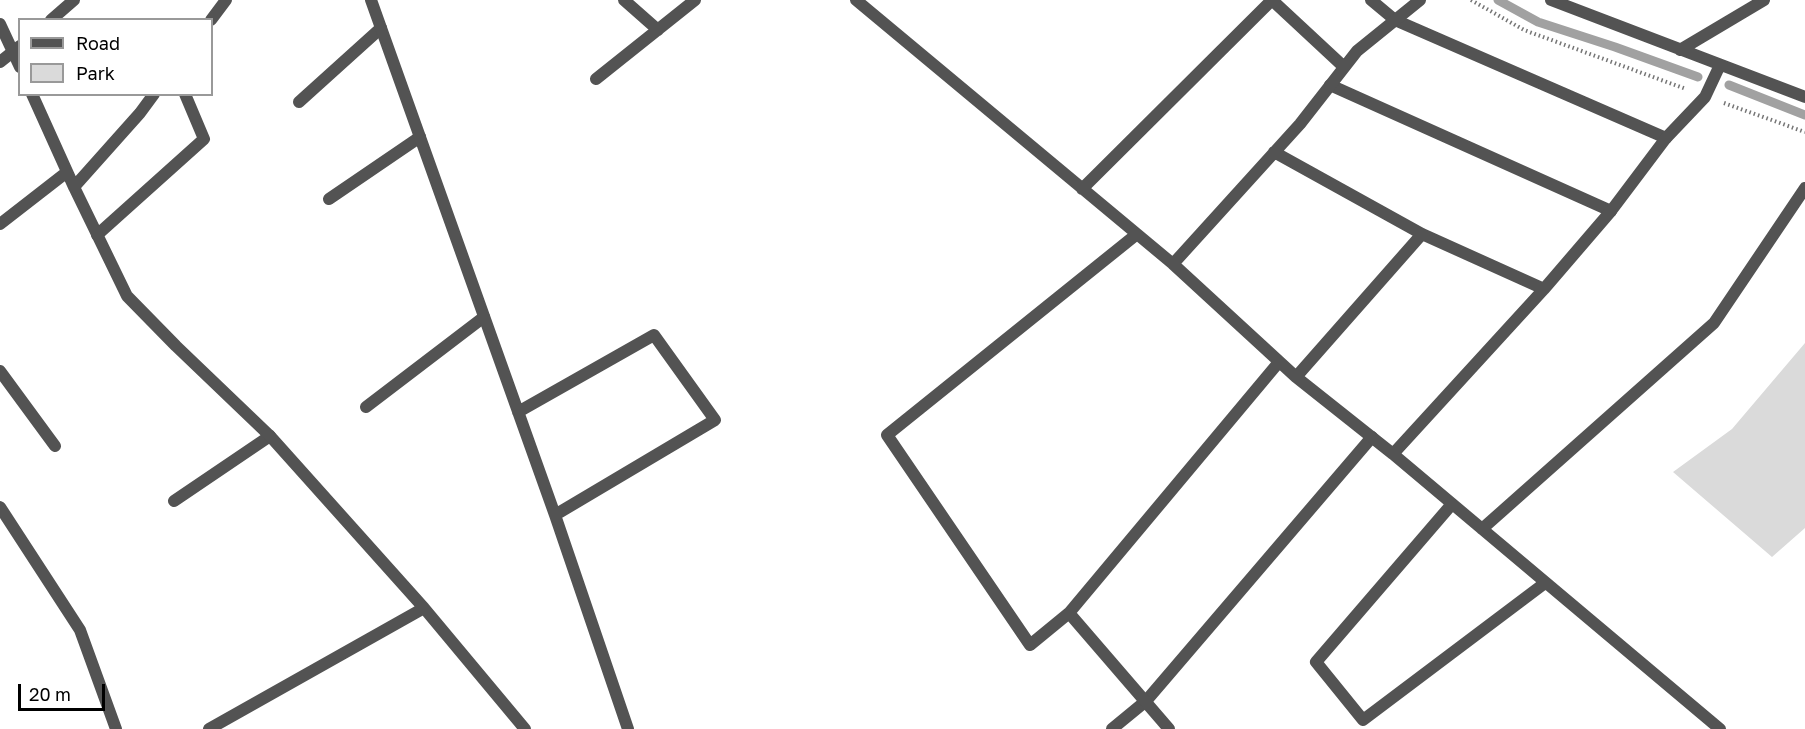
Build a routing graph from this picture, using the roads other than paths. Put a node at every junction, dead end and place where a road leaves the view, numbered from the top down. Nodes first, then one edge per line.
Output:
1 (74, 0) edge
2 (226, 0) edge
3 (371, 0) edge
4 (624, 0) edge
5 (695, 0) edge
6 (856, 0) edge
7 (1272, 0) edge
8 (1371, 0) edge
9 (1420, 0) edge
10 (1551, 0) edge
11 (1764, 0) edge
12 (53, 18) edge
13 (212, 18) edge
14 (1395, 20) junction
15 (0, 24) edge
16 (381, 28) junction
17 (658, 30) junction
18 (16, 49) edge
19 (1680, 50) junction
20 (0, 62) edge
21 (1720, 65) junction
22 (1344, 67) junction
23 (596, 79) dead end
24 (1330, 85) junction
25 (33, 96) edge
26 (153, 96) edge
27 (186, 96) edge
28 (1805, 97) edge
29 (299, 102) dead end
30 (420, 137) junction
31 (1666, 138) junction
32 (1274, 152) junction
33 (68, 172) junction
34 (74, 187) junction
35 (1805, 188) edge
36 (1082, 189) junction
37 (329, 200) dead end
38 (1611, 211) junction
39 (0, 224) edge
40 (1137, 234) junction
41 (1422, 234) junction
42 (97, 235) junction
43 (1173, 264) junction
44 (1544, 289) junction
45 (484, 317) junction
46 (1279, 362) junction
47 (0, 371) edge
48 (1296, 377) junction
49 (366, 407) dead end
50 (518, 412) junction
51 (270, 436) junction
52 (1372, 437) junction
53 (55, 446) dead end
54 (1393, 454) junction
55 (174, 501) dead end
56 (1452, 504) junction
57 (0, 507) edge
58 (555, 515) junction
59 (1482, 529) junction
60 (1545, 583) junction
61 (424, 608) junction
62 (1069, 613) junction
63 (1146, 700) junction
64 (116, 729) edge
65 (209, 729) edge
66 (525, 729) edge
67 (628, 729) edge
68 (1112, 729) edge
69 (1169, 729) edge
70 (1720, 729) edge

1 - 12 street
2 - 13 street
3 - 16 street
4 - 17 street
5 - 17 street
6 - 36 street
7 - 22 street
7 - 36 street
8 - 14 street
9 - 14 street
10 - 19 street
11 - 19 street
14 - 22 street
14 - 31 street
15 - 18 street
16 - 29 street
16 - 30 street
17 - 23 street
18 - 20 street
19 - 21 street
21 - 28 street
21 - 31 street
22 - 24 street
24 - 32 street
24 - 38 street
25 - 33 street
26 - 34 street
27 - 42 street
30 - 37 street
30 - 45 street
31 - 38 street
32 - 41 street
32 - 43 street
33 - 34 street
33 - 39 street
34 - 42 street
35 - 59 street
36 - 40 street
38 - 44 street
40 - 43 street
40 - 62 street
41 - 44 street
41 - 48 street
42 - 51 street
43 - 46 street
44 - 54 street
45 - 49 street
45 - 50 street
46 - 48 street
46 - 62 street
47 - 53 street
48 - 52 street
50 - 58 street
50 - 58 street
51 - 55 street
51 - 61 street
52 - 54 street
52 - 63 street
54 - 56 street
56 - 59 street
56 - 60 street
57 - 64 street
58 - 67 street
59 - 60 street
60 - 70 street
61 - 65 street
61 - 66 street
62 - 63 street
63 - 68 street
63 - 69 street

